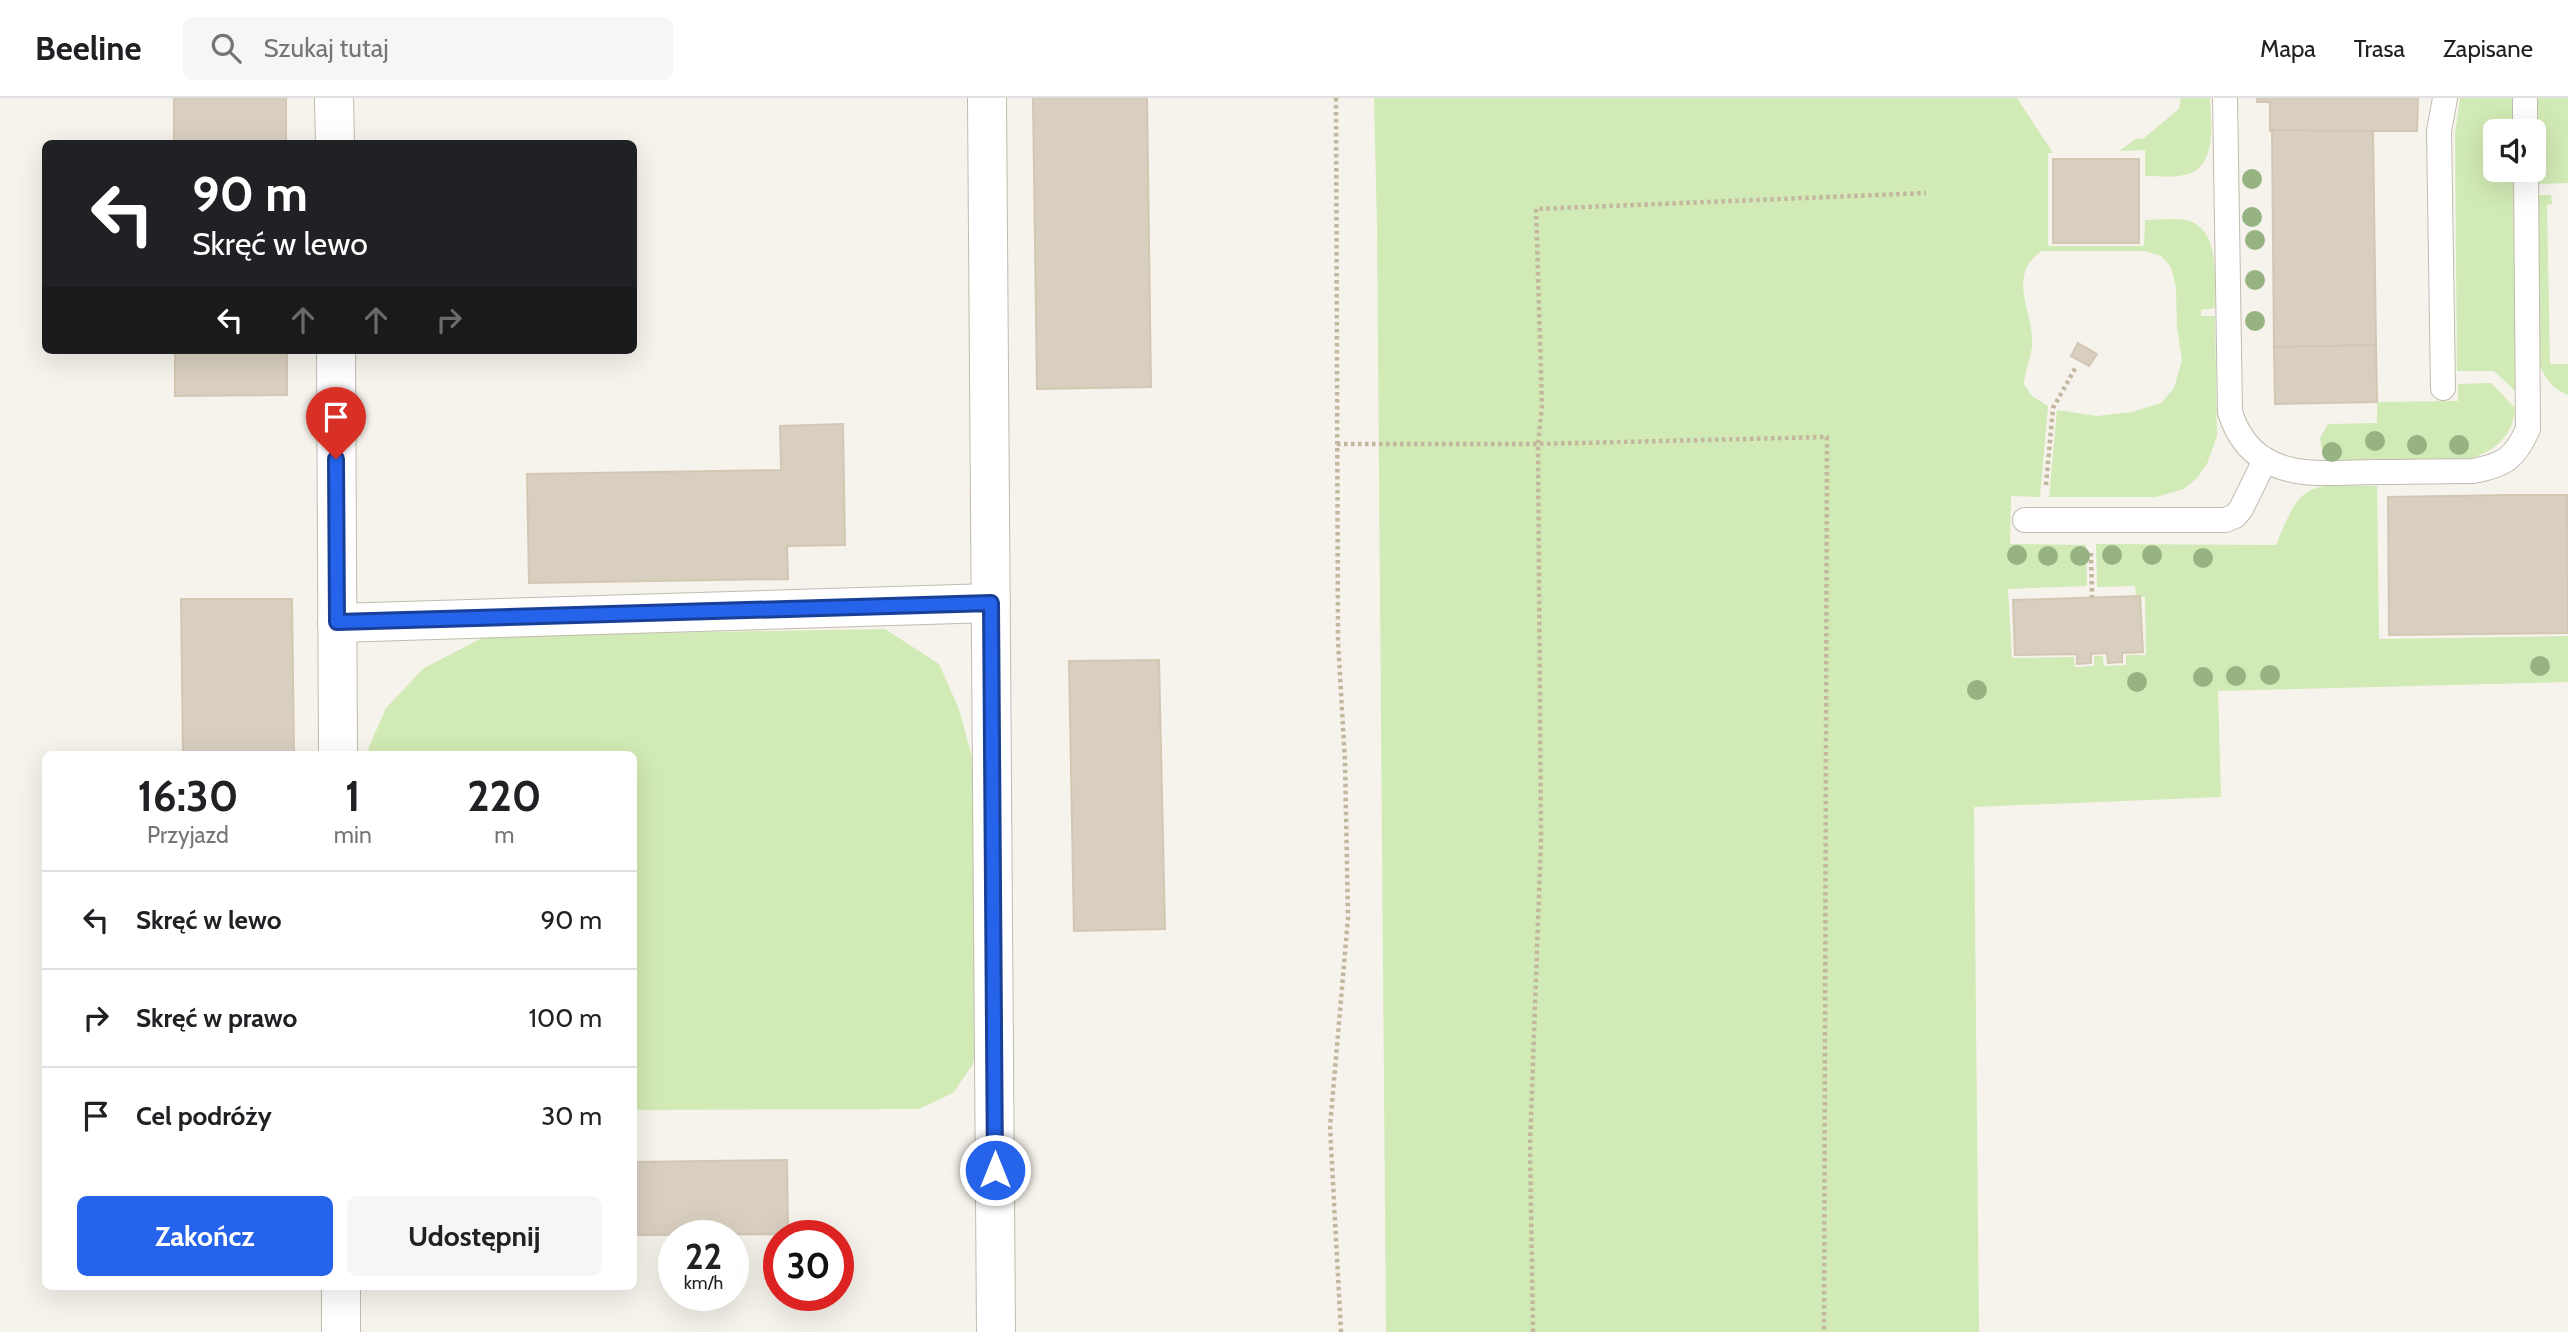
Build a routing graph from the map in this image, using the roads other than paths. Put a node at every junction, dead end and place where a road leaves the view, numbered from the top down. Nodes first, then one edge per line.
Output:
1 (334, 98) edge
2 (987, 98) edge
3 (2225, 98) edge
4 (2445, 98) edge
5 (2525, 98) edge
6 (2525, 119) edge
7 (335, 140) edge
8 (2526, 182) edge
9 (336, 354) edge
10 (2444, 388) dead end
11 (2265, 460) junction
12 (2034, 520) road end
13 (991, 603) junction
14 (337, 622) junction
15 (338, 751) edge
16 (341, 1290) edge
17 (341, 1332) edge
18 (996, 1332) edge

1 - 7 street
2 - 13 street
3 - 11 lane
4 - 10 lane
5 - 6 lane
8 - 11 lane
9 - 14 street
11 - 12 lane
13 - 14 street
13 - 18 street
14 - 15 street
16 - 17 street

